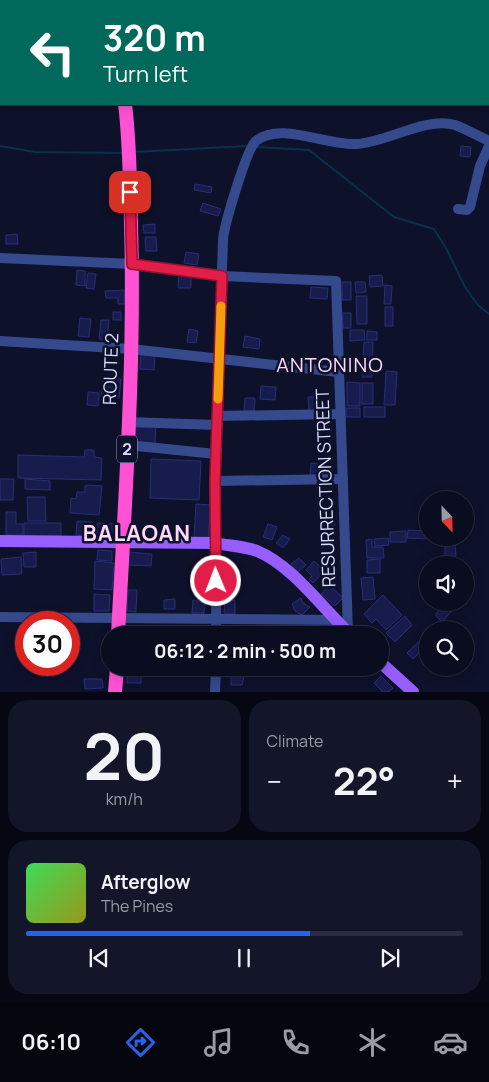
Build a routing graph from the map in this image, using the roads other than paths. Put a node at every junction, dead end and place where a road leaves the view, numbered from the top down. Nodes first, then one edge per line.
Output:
1 (125, 105) edge
2 (489, 141) edge
3 (489, 146) edge
4 (458, 209) dead end
5 (0, 258) edge
6 (132, 264) junction
7 (222, 276) junction
8 (0, 341) edge
9 (131, 350) junction
10 (220, 358) junction
11 (338, 372) junction
12 (339, 414) junction
13 (217, 420) junction
14 (128, 422) junction
15 (127, 444) junction
16 (216, 454) junction
17 (343, 479) junction
18 (215, 481) junction
19 (0, 541) edge
20 (122, 543) junction
21 (215, 544) junction
22 (0, 617) edge
23 (119, 617) junction
24 (216, 618) junction
25 (336, 620) junction
26 (118, 626) edge
27 (216, 626) edge
28 (342, 626) edge
29 (350, 626) edge
30 (389, 670) edge
31 (116, 676) edge
32 (216, 676) edge
33 (115, 692) edge
34 (215, 692) edge
35 (413, 692) edge

1 - 6 highway, ROUTE 2 / 2
2 - 7 street
3 - 4 street
5 - 6 street
6 - 7 street
6 - 9 highway, ROUTE 2 / 2
7 - 10 street
7 - 11 street, RESURRECTION STREET
8 - 9 street
9 - 10 street
9 - 14 highway, ROUTE 2 / 2
10 - 11 street
10 - 13 street
11 - 12 street, RESURRECTION STREET
12 - 13 street
12 - 17 street, RESURRECTION STREET
13 - 14 street
13 - 16 street
14 - 15 highway, ROUTE 2 / 2
15 - 16 street
15 - 20 highway, ROUTE 2 / 2
16 - 18 street
17 - 18 street
17 - 29 street, RESURRECTION STREET
18 - 21 street
19 - 20 main road
20 - 21 main road
20 - 23 highway, ROUTE 2 / 2
21 - 24 street
21 - 25 main road
22 - 23 street
23 - 24 street
23 - 26 highway, ROUTE 2 / 2
24 - 25 street
24 - 27 street
25 - 28 main road
30 - 35 main road
31 - 33 highway
32 - 34 street

